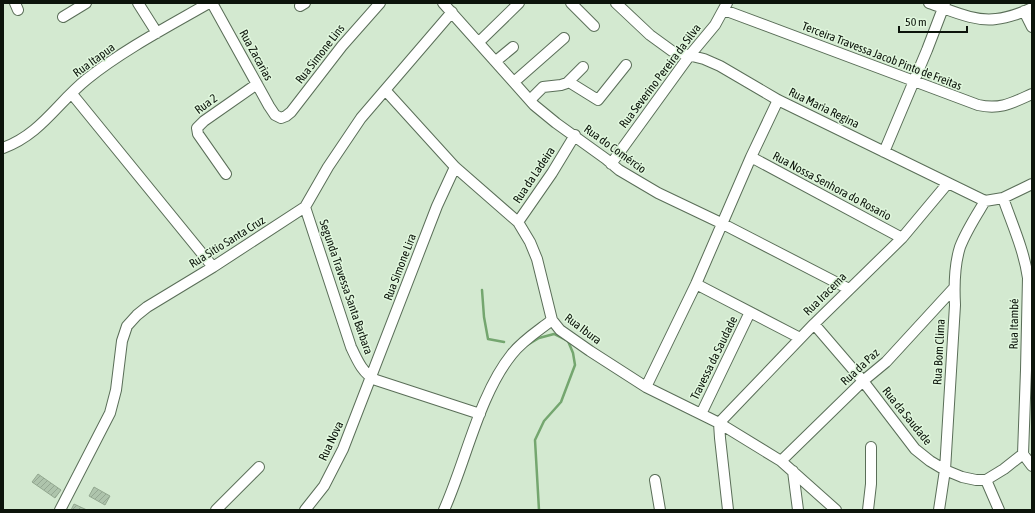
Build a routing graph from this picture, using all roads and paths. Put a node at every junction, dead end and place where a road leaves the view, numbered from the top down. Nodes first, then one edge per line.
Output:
1 (86, 3) edge
2 (138, 3) edge
3 (209, 3) edge
4 (212, 3) edge
5 (380, 3) edge
6 (443, 3) edge
7 (519, 3) edge
8 (571, 3) edge
9 (616, 3) edge
10 (929, 3) edge
11 (945, 6) edge
12 (726, 7) edge
13 (1028, 9) edge
14 (452, 12) junction
15 (63, 17) dead end
16 (594, 26) dead end
17 (1032, 27) edge
18 (157, 33) junction
19 (564, 38) dead end
20 (479, 42) junction
21 (513, 47) dead end
22 (690, 56) junction
23 (496, 62) junction
24 (626, 65) dead end
25 (583, 67) dead end
26 (914, 81) junction
27 (514, 82) junction
28 (569, 82) junction
29 (257, 84) junction
30 (386, 91) junction
31 (72, 94) junction
32 (1032, 94) edge
33 (530, 100) junction
34 (778, 100) junction
35 (280, 118) joint
36 (575, 135) junction
37 (3, 148) edge
38 (884, 152) junction
39 (751, 157) junction
40 (611, 164) junction
41 (455, 167) junction
42 (226, 174) dead end
43 (948, 183) junction
44 (1032, 184) edge
45 (1003, 198) junction
46 (985, 201) junction
47 (305, 207) junction
48 (518, 222) junction
49 (722, 223) junction
50 (902, 238) junction
51 (213, 267) junction
52 (1030, 277) edge
53 (696, 284) junction
54 (954, 288) junction
55 (849, 289) junction
56 (750, 312) junction
57 (552, 320) junction
58 (814, 324) junction
59 (800, 338) junction
60 (1029, 369) edge
61 (370, 378) junction
62 (863, 382) junction
63 (646, 387) junction
64 (480, 414) junction
65 (701, 414) junction
66 (719, 423) junction
67 (871, 447) dead end
68 (1023, 454) junction
69 (781, 461) junction
70 (1032, 466) edge
71 (259, 468) dead end
72 (945, 470) junction
73 (793, 471) junction
74 (655, 480) dead end
75 (986, 480) junction
76 (60, 510) edge
77 (216, 510) edge
78 (305, 510) edge
79 (444, 510) edge
80 (660, 510) edge
81 (728, 510) edge
82 (798, 510) edge
83 (836, 510) edge
84 (868, 510) edge
85 (939, 510) edge
86 (999, 510) edge

1 - 15 street
2 - 18 street
3 - 18 street, Rua Itapua
4 - 29 street, Rua Zacarias
5 - 35 street, Rua Simone Lins
6 - 14 street, Rua do Comércio
7 - 20 street
8 - 16 street
9 - 22 street, Rua Maria Regina
10 - 11 street
11 - 13 street
11 - 26 street
12 - 22 street, Rua Severino Pereira da Silva
12 - 26 street, Terceira Travessa Jacob Pinto de Freitas
13 - 17 street
14 - 20 street, Rua do Comércio
14 - 30 street, Rua Sitio Santa Cruz
18 - 31 street, Rua Itapua
19 - 27 street
20 - 23 street, Rua do Comércio
21 - 23 street
22 - 34 street, Rua Maria Regina
22 - 40 street, Rua Severino Pereira da Silva
23 - 27 street, Rua do Comércio
24 - 28 street
25 - 28 street
26 - 32 street, Terceira Travessa Jacob Pinto de Freitas
26 - 38 street
27 - 33 street, Rua do Comércio
28 - 33 street
29 - 35 street, Rua Zacarias
29 - 42 street, Rua 2
30 - 41 street
30 - 47 street, Rua Sitio Santa Cruz
31 - 37 street, Rua Itapua
31 - 51 street
33 - 36 street, Rua do Comércio
34 - 38 street, Rua Maria Regina
34 - 39 street
36 - 40 street, Rua do Comércio
36 - 48 street, Rua da Ladeira
38 - 43 street, Rua Maria Regina
39 - 49 street
39 - 50 street, Rua Nossa Senhora do Rosario
40 - 49 street, Rua do Comércio
41 - 48 street
41 - 61 street, Rua Simone Lira
43 - 46 street, Rua Maria Regina
43 - 50 street, Rua Iracema
44 - 45 street
45 - 46 street
45 - 52 street, Rua Itambé
46 - 54 street, Rua Bom Clima
47 - 51 street, Rua Sitio Santa Cruz
47 - 61 street, Segunda Travessa Santa Barbara
48 - 57 street, Rua da Ladeira
49 - 53 street
49 - 55 street, Rua do Comércio
50 - 55 street, Rua Iracema
51 - 76 street, Rua Sitio Santa Cruz
52 - 60 street, Rua Itambé
53 - 56 street
53 - 63 street
54 - 62 street, Rua da Paz
54 - 72 street, Rua Bom Clima
55 - 58 street, Rua Iracema
56 - 59 street
56 - 65 street, Travessa da Saudade
57 - 63 street, Rua Ibura
57 - 64 street, Rua Ibura
58 - 59 street, Rua Iracema
58 - 62 street, Rua da Saudade
59 - 66 street, Rua Iracema
60 - 68 street, Rua Itambé
61 - 64 street
61 - 78 street, Rua Nova
62 - 69 street, Rua da Paz
62 - 72 street, Rua da Saudade
63 - 65 street, Rua Ibura
64 - 79 street, Rua Ibura
65 - 66 street, Rua Ibura
66 - 69 street, Rua Ibura
66 - 81 street
67 - 84 street
68 - 70 street
68 - 75 street
69 - 73 street, Rua Ibura
71 - 77 street
72 - 75 street, Rua da Saudade
72 - 85 street, Rua Bom Clima
73 - 82 street
73 - 83 street
74 - 80 street
75 - 86 street

